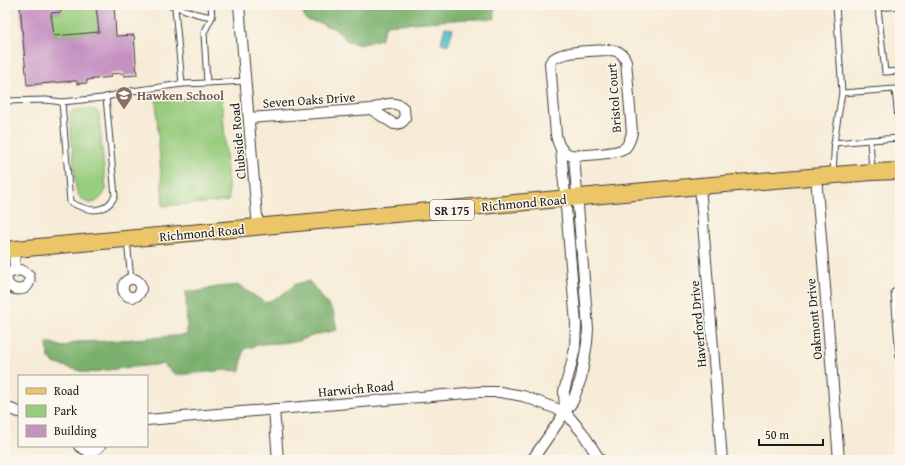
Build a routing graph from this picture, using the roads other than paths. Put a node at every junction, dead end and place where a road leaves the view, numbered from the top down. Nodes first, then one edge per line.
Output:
1 (170, 5) edge
2 (211, 5) edge
3 (240, 5) edge
4 (836, 5) edge
5 (900, 6) edge
6 (175, 8) junction
7 (212, 17) junction
8 (900, 70) edge
9 (246, 81) junction
10 (207, 83) junction
11 (182, 84) junction
12 (842, 93) junction
13 (106, 97) junction
14 (5, 101) edge
15 (62, 102) junction
16 (371, 109) dead end
17 (249, 118) junction
18 (870, 140) junction
19 (834, 143) junction
20 (561, 149) junction
21 (574, 156) junction
22 (900, 171) edge
23 (872, 172) junction
24 (833, 175) junction
25 (816, 176) junction
26 (700, 186) junction
27 (572, 198) junction
28 (258, 228) junction
29 (127, 240) junction
30 (9, 250) edge
31 (15, 271) dead end
32 (131, 280) dead end
33 (900, 291) edge
34 (900, 371) edge
35 (5, 407) edge
36 (274, 409) junction
37 (18, 412) edge
38 (565, 412) junction
39 (148, 420) edge
40 (80, 447) edge
41 (99, 447) edge
42 (94, 457) edge
43 (278, 460) edge
44 (532, 460) edge
45 (600, 460) edge
46 (722, 460) edge
47 (838, 460) edge

1 - 6 lane
2 - 7 lane
3 - 9 street, Clubside Road
4 - 12 lane
5 - 8 lane
6 - 7 lane
6 - 11 lane
7 - 10 lane
9 - 10 lane
9 - 17 street, Clubside Road
10 - 11 lane
11 - 13 lane
12 - 18 lane
12 - 19 lane
13 - 15 lane
13 - 15 lane
14 - 15 lane
16 - 17 street, Seven Oaks Drive
17 - 28 street, Clubside Road
18 - 19 lane
18 - 23 lane
19 - 24 lane
20 - 21 street
20 - 21 street, Bristol Court
20 - 27 street
21 - 27 street
22 - 23 main road, Richmond Road / SR 175
23 - 24 main road, Richmond Road / SR 175
24 - 25 main road, Richmond Road / SR 175
25 - 26 main road, Richmond Road / SR 175
25 - 47 street, Oakmont Drive
26 - 27 main road, Richmond Road / SR 175
26 - 46 street, Haverford Drive
27 - 28 main road, Richmond Road / SR 175
27 - 38 street
28 - 29 main road, Richmond Road / SR 175
29 - 30 main road, Richmond Road / SR 175
29 - 32 lane
30 - 31 street
33 - 34 lane
35 - 37 street
36 - 38 street, Harwich Road
36 - 39 street, Harwich Road
36 - 43 street
38 - 44 street
38 - 45 street
40 - 42 street
41 - 42 street

